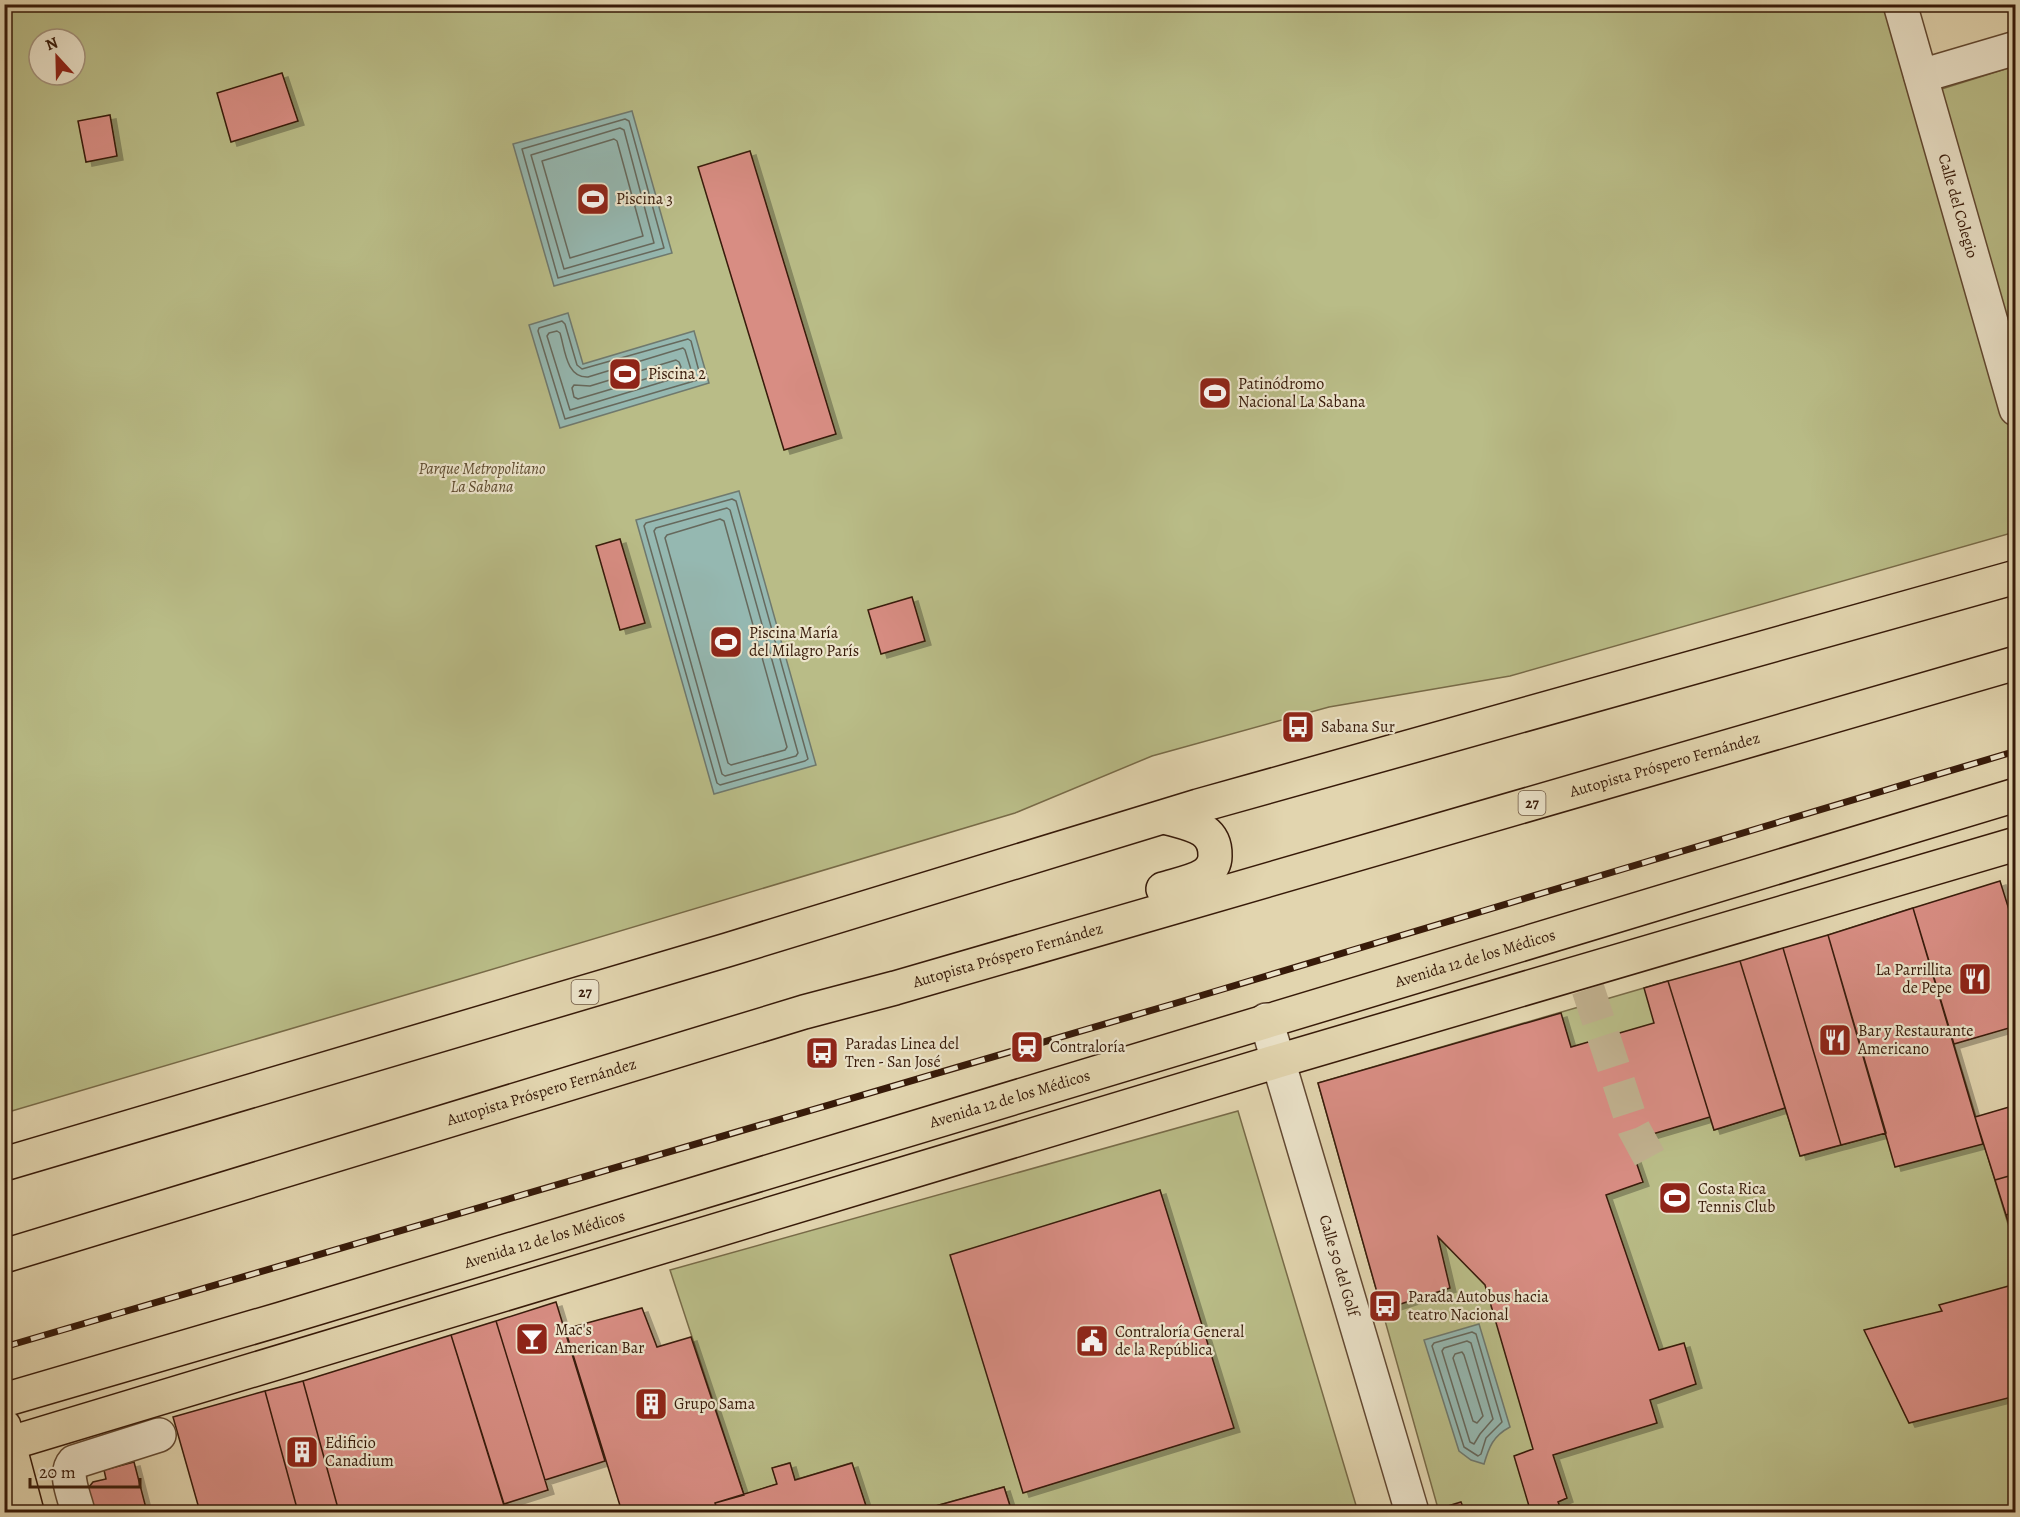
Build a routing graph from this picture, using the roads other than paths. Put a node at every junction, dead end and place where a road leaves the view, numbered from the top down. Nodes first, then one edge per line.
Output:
1 (1900, 4) edge
2 (2016, 48) edge
3 (1921, 76) junction
4 (2016, 409) edge
5 (2016, 577) edge
6 (2016, 663) edge
7 (2016, 795) edge
8 (1164, 817) junction
9 (2015, 845) edge
10 (1048, 943) junction
11 (1266, 1020) junction
12 (1278, 1061) junction
13 (4, 1164) edge
14 (4, 1256) edge
15 (4, 1400) edge
16 (159, 1435) dead end
17 (6, 1438) edge
18 (27, 1512) edge
19 (78, 1512) edge
20 (1412, 1512) edge

1 - 3 street, Calle del Colegio
2 - 3 street
3 - 4 street, Calle del Colegio
5 - 8 main road, 27
6 - 10 main road, Autopista Próspero Fernández / 27
7 - 11 main road, Avenida 12 de los Médicos
8 - 10 main road
8 - 13 main road, 27
9 - 12 main road
10 - 14 main road, Autopista Próspero Fernández / 27
11 - 12 street, Calle 50 del Golf
11 - 15 main road, Avenida 12 de los Médicos
12 - 17 main road
12 - 20 street, Calle 50 del Golf
16 - 19 street
17 - 18 main road

